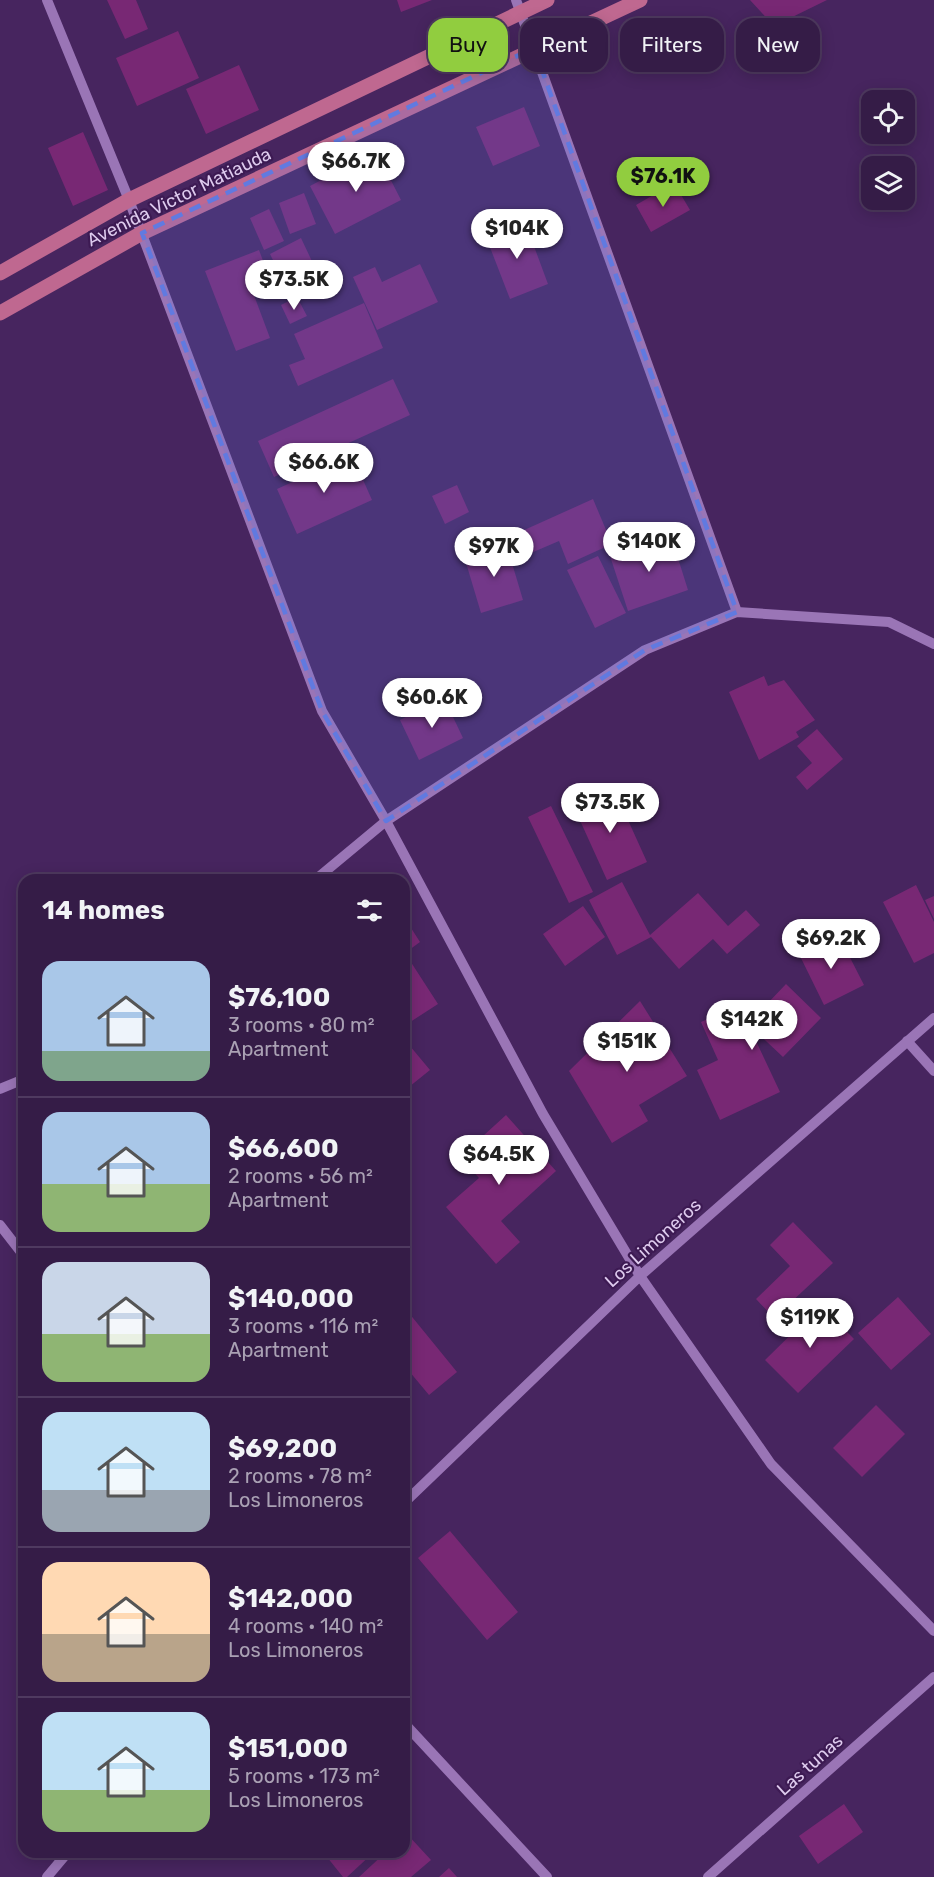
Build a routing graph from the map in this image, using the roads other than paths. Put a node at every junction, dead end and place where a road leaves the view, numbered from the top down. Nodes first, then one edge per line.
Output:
1 (46, 0) edge
2 (547, 0) edge
3 (640, 0) edge
4 (518, 6) edge
5 (600, 18) edge
6 (520, 55) edge
7 (543, 72) edge
8 (129, 200) junction
9 (142, 233) junction
10 (0, 273) edge
11 (0, 313) edge
12 (737, 612) junction
13 (934, 644) edge
14 (386, 820) junction
15 (322, 874) edge
16 (934, 1018) edge
17 (908, 1041) junction
18 (934, 1071) edge
19 (18, 1082) edge
20 (0, 1089) edge
21 (0, 1225) edge
22 (18, 1248) edge
23 (640, 1276) junction
24 (410, 1497) edge
25 (934, 1631) edge
26 (934, 1677) edge
27 (410, 1729) edge
28 (63, 1858) edge
29 (47, 1877) edge
30 (547, 1877) edge
31 (708, 1877) edge

1 - 8 street
2 - 4 main road, Avenida Victor Matiauda
3 - 5 main road, Avenida Victor Matiauda
4 - 8 main road, Avenida Victor Matiauda
6 - 9 main road, Avenida Victor Matiauda
7 - 12 street
8 - 9 street
8 - 10 main road, Avenida Victor Matiauda
9 - 11 main road, Avenida Victor Matiauda
9 - 14 street
12 - 13 street
12 - 14 street
14 - 15 street
14 - 23 street
16 - 17 street, Los Limoneros
17 - 18 street
17 - 23 street, Los Limoneros
19 - 20 street
21 - 22 street
23 - 24 street, Los Limoneros
23 - 25 street
26 - 31 street, Las tunas
27 - 30 street
28 - 29 street

